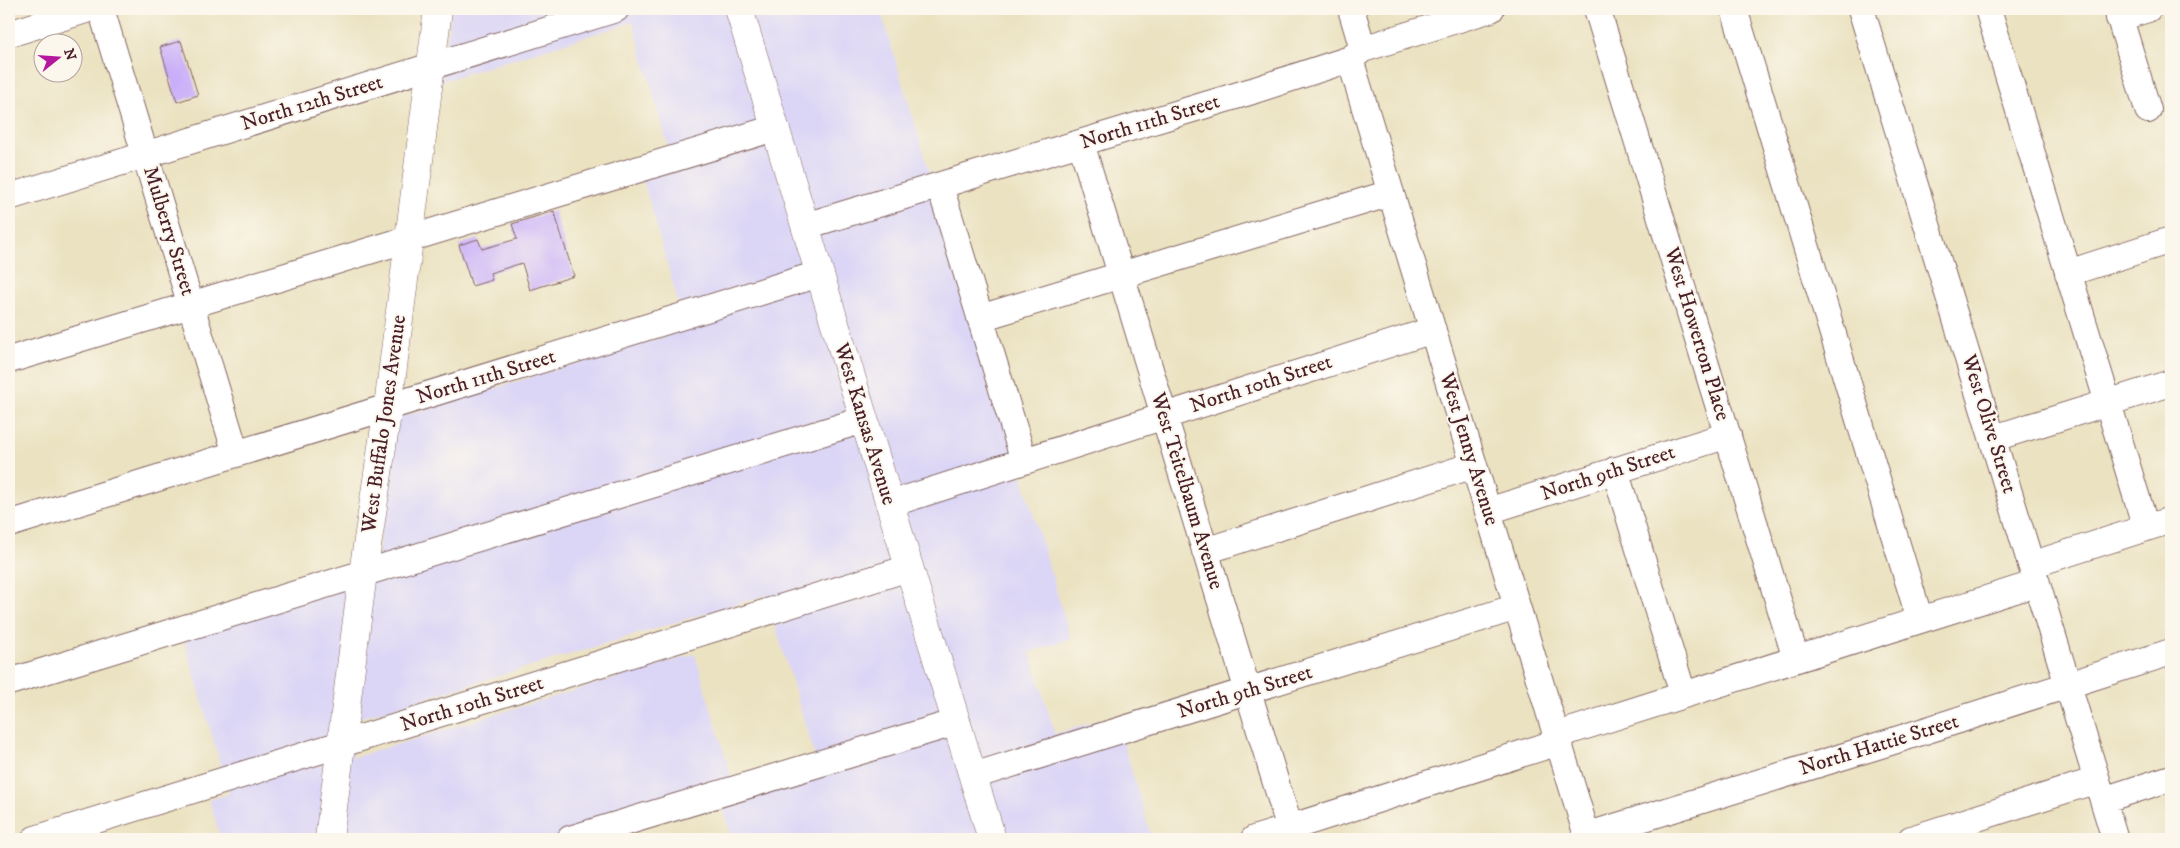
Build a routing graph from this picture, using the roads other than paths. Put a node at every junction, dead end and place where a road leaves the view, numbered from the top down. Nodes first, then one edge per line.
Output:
1 (89, 9) edge
2 (101, 9) edge
3 (438, 9) edge
4 (616, 9) edge
5 (739, 9) edge
6 (1351, 9) edge
7 (1597, 9) edge
8 (1734, 9) edge
9 (1861, 9) edge
10 (1988, 9) edge
11 (2148, 9) edge
12 (1484, 10) edge
13 (2118, 13) edge
14 (9, 34) edge
15 (1357, 54) junction
16 (430, 66) junction
17 (2148, 110) dead end
18 (775, 128) junction
19 (1081, 143) junction
20 (146, 155) junction
21 (940, 186) junction
22 (1391, 193) junction
23 (9, 197) edge
24 (805, 226) junction
25 (408, 239) junction
26 (2171, 240) edge
27 (2068, 273) junction
28 (819, 274) junction
29 (1122, 275) junction
30 (192, 304) junction
31 (980, 318) junction
32 (1433, 330) junction
33 (9, 360) edge
34 (2171, 383) edge
35 (2108, 403) junction
36 (388, 407) junction
37 (1164, 415) junction
38 (863, 420) junction
39 (1728, 435) junction
40 (1994, 438) junction
41 (236, 454) junction
42 (1024, 461) junction
43 (1474, 465) junction
44 (1615, 470) junction
45 (890, 504) junction
46 (1488, 511) junction
47 (2171, 520) edge
48 (9, 524) edge
49 (2146, 528) junction
50 (1206, 551) junction
51 (909, 568) junction
52 (363, 573) junction
53 (2034, 574) junction
54 (1517, 607) junction
55 (1920, 620) junction
56 (2171, 652) edge
57 (1796, 659) junction
58 (9, 682) edge
59 (2068, 685) junction
60 (1248, 691) junction
61 (1684, 694) junction
62 (957, 722) junction
63 (1557, 740) junction
64 (341, 745) junction
65 (973, 776) junction
66 (2171, 778) edge
67 (2100, 790) junction
68 (1291, 834) edge
69 (1587, 837) edge
70 (36, 839) edge
71 (329, 839) edge
72 (570, 839) edge
73 (992, 839) edge
74 (1254, 839) edge
75 (1911, 839) edge
76 (2115, 839) edge

1 - 14 street
2 - 20 street, Mulberry Street
3 - 16 main road, West Buffalo Jones Avenue
4 - 16 street, North 12th Street
5 - 18 main road, West Kansas Avenue
6 - 15 street, West Jenny Avenue
7 - 39 street, West Howerton Place
8 - 55 street
9 - 40 street, West Olive Street
10 - 27 street
11 - 13 street
12 - 15 street, North 11th Street
13 - 17 street
15 - 19 street, North 11th Street
15 - 22 street, West Jenny Avenue
16 - 20 street, North 12th Street
16 - 25 main road, West Buffalo Jones Avenue
18 - 24 main road, West Kansas Avenue
18 - 25 street
19 - 21 street, North 11th Street
19 - 29 street, West Teitelbaum Avenue
20 - 23 street, North 12th Street
20 - 30 street, Mulberry Street
21 - 24 street, North 11th Street
21 - 31 street
22 - 29 street
22 - 32 street, West Jenny Avenue
24 - 28 main road, West Kansas Avenue
25 - 30 street
25 - 36 main road, West Buffalo Jones Avenue
26 - 27 street
27 - 35 street
28 - 36 street, North 11th Street
28 - 38 main road, West Kansas Avenue
29 - 31 street
29 - 37 street, West Teitelbaum Avenue
30 - 33 street
30 - 41 street, Mulberry Street
31 - 42 street
32 - 37 street, North 10th Street
32 - 43 street, West Jenny Avenue
34 - 35 street
35 - 40 street
35 - 49 street
36 - 41 street, North 11th Street
36 - 52 main road, West Buffalo Jones Avenue
37 - 42 street, North 10th Street
37 - 50 street, West Teitelbaum Avenue
38 - 45 main road, West Kansas Avenue
38 - 52 street
39 - 44 street, North 9th Street
39 - 57 street, West Howerton Place
40 - 53 street, West Olive Street
41 - 48 street, North 11th Street
42 - 45 street, North 10th Street
43 - 46 street, West Jenny Avenue
43 - 50 street
44 - 46 street, North 9th Street
44 - 61 street
45 - 51 main road, West Kansas Avenue
46 - 54 street, West Jenny Avenue
47 - 49 street
49 - 53 street
50 - 60 street, West Teitelbaum Avenue
51 - 62 main road, West Kansas Avenue
51 - 64 street, North 10th Street
52 - 58 street
52 - 64 main road, West Buffalo Jones Avenue
53 - 55 street
53 - 59 street, West Olive Street
54 - 60 street, North 9th Street
54 - 63 street, West Jenny Avenue
55 - 57 street
56 - 59 street, North Hattie Street
57 - 61 street
59 - 67 street, West Olive Street
59 - 69 street, North Hattie Street
60 - 65 street, North 9th Street
60 - 68 street, West Teitelbaum Avenue
61 - 63 street
62 - 65 main road, West Kansas Avenue
62 - 72 street
63 - 68 street
63 - 69 street, West Jenny Avenue
64 - 70 street, North 10th Street
64 - 71 main road, West Buffalo Jones Avenue
65 - 73 main road, West Kansas Avenue
66 - 67 street
67 - 75 street
67 - 76 street, West Olive Street
68 - 74 street

